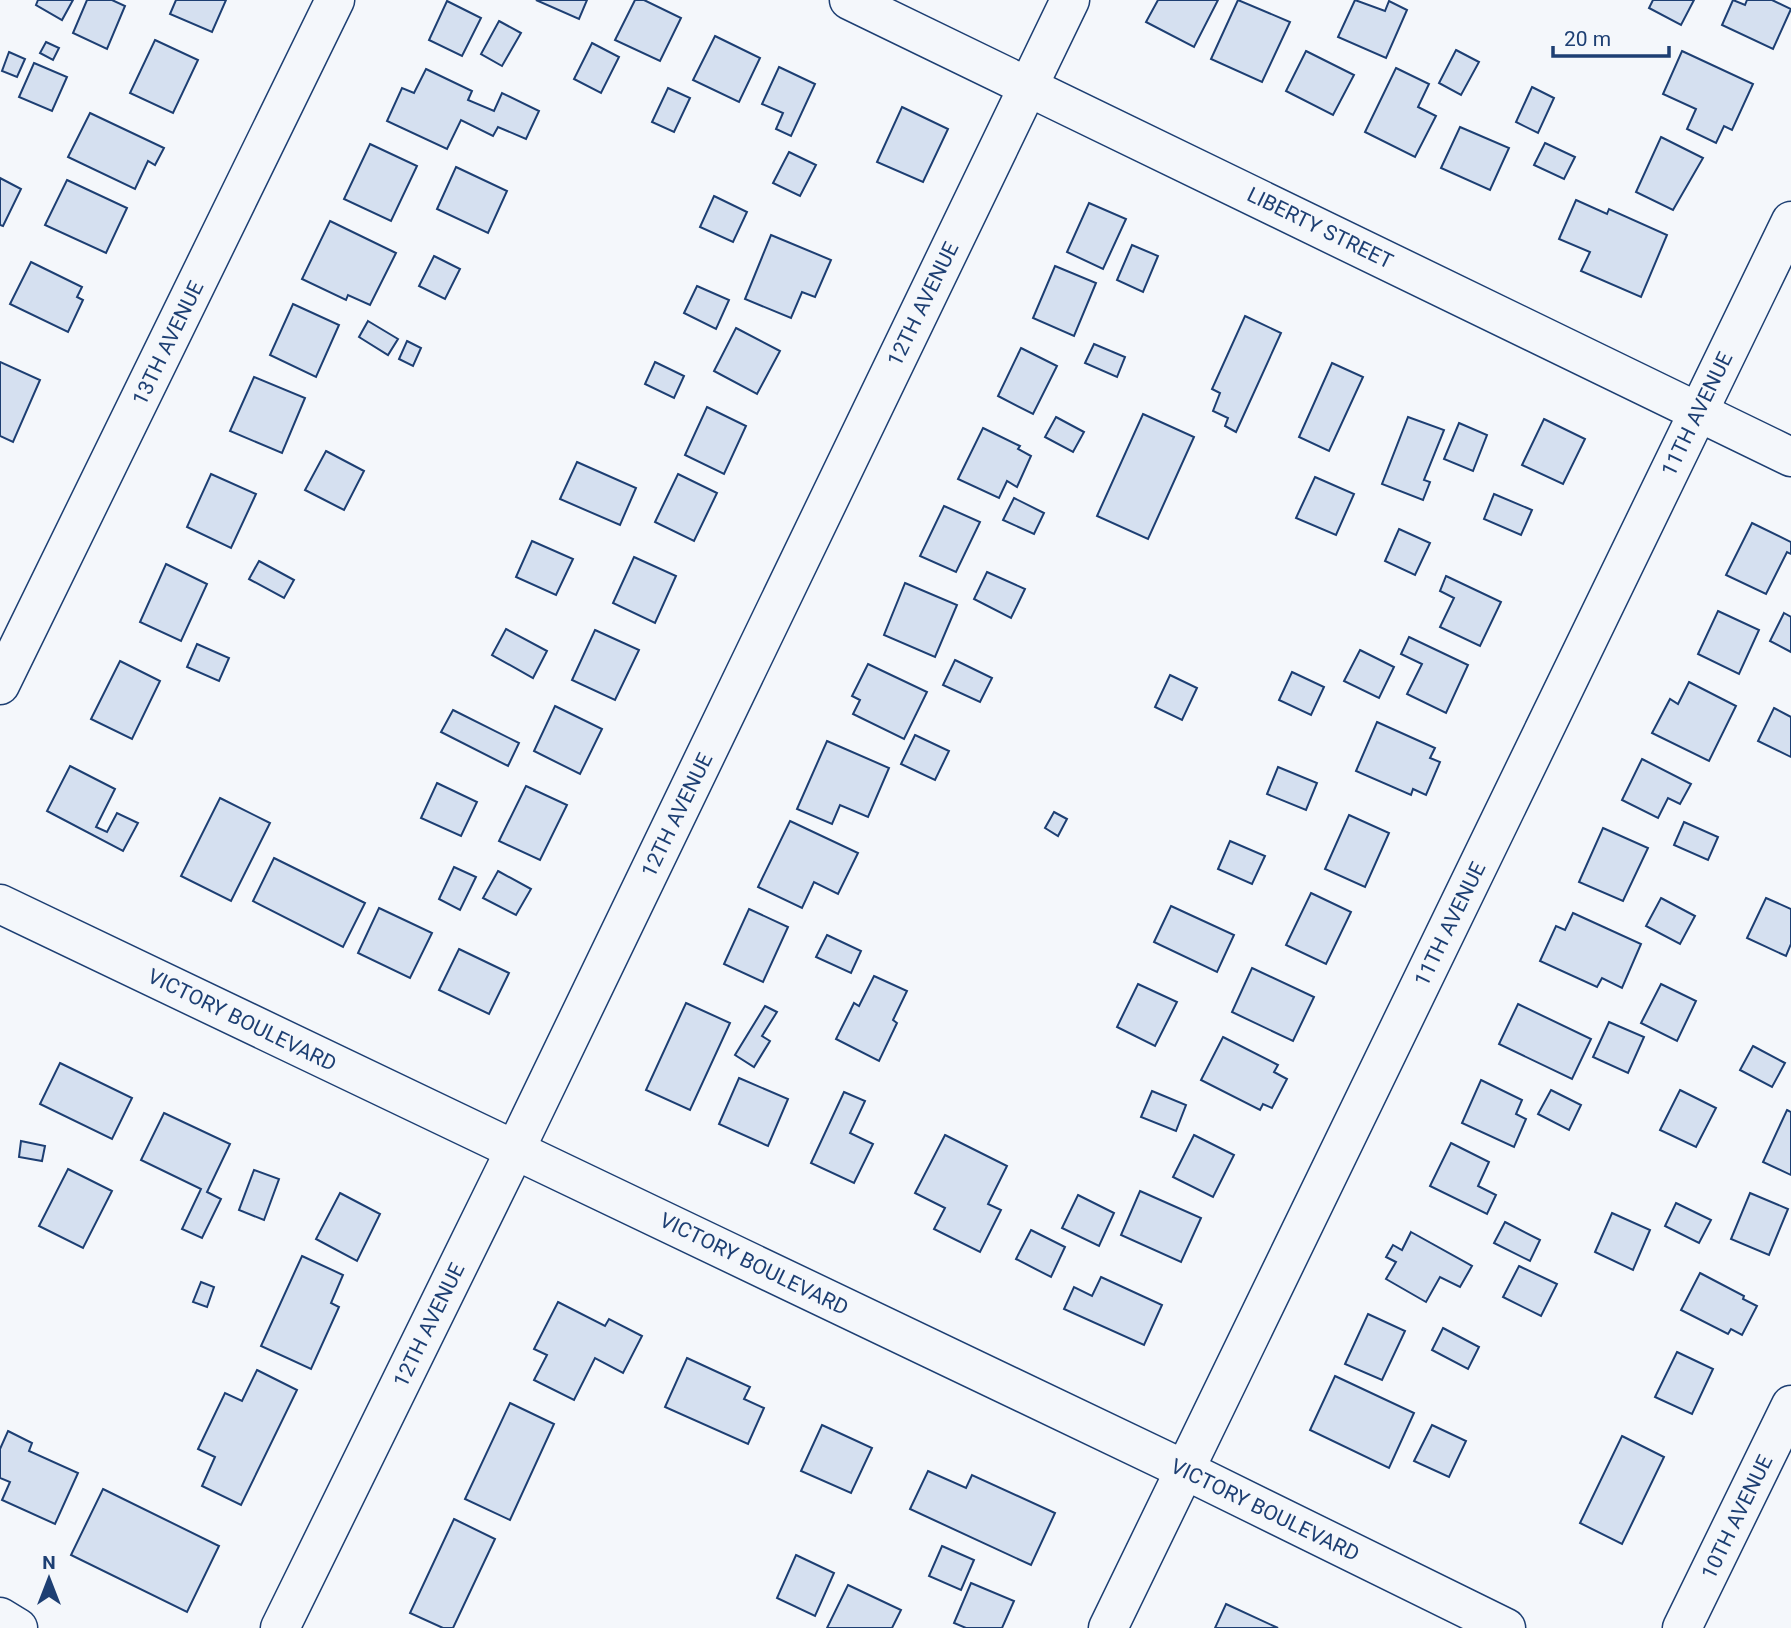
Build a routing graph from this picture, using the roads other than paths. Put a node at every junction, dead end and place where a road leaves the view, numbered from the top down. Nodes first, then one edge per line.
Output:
1 (335, 0) edge
2 (849, 0) edge
3 (1070, 0) edge
4 (1028, 87) junction
5 (1791, 221) edge
6 (1699, 412) junction
7 (1791, 457) edge
8 (0, 685) edge
9 (0, 904) edge
10 (515, 1150) junction
11 (1791, 1405) edge
12 (1185, 1470) junction
13 (0, 1617) edge
14 (18, 1628) edge
15 (280, 1628) edge
16 (1108, 1628) edge
17 (1506, 1628) edge
18 (1682, 1628) edge

1 - 8 street, 13TH AVENUE
2 - 4 street, LIBERTY STREET
3 - 4 street, 12TH AVENUE
4 - 6 street, LIBERTY STREET
4 - 10 street, 12TH AVENUE
5 - 6 street, 11TH AVENUE
6 - 7 street, LIBERTY STREET
6 - 12 street, 11TH AVENUE
9 - 10 street, VICTORY BOULEVARD
10 - 12 street, VICTORY BOULEVARD
10 - 15 street, 12TH AVENUE
11 - 18 street, 10TH AVENUE
12 - 16 street, 11TH AVENUE
12 - 17 street, VICTORY BOULEVARD
13 - 14 street

